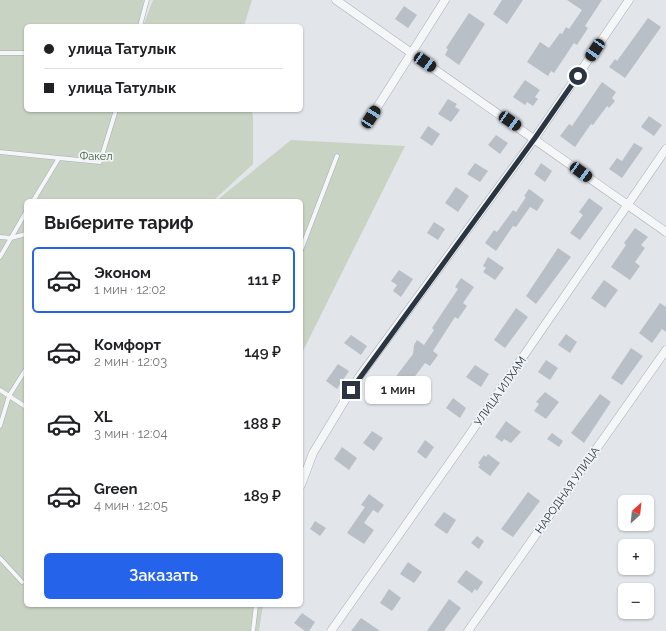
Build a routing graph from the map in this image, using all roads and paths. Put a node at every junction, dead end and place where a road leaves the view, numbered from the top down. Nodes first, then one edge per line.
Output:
1 (147, 0) edge
2 (336, 0) edge
3 (445, 0) edge
4 (629, 0) edge
5 (141, 24) edge
6 (0, 52) edge
7 (24, 53) edge
8 (413, 53) junction
9 (115, 112) edge
10 (371, 117) dead end
11 (535, 138) junction
12 (666, 149) edge
13 (0, 152) edge
14 (337, 156) dead end
15 (59, 158) junction
16 (34, 199) edge
17 (628, 206) junction
18 (24, 215) edge
19 (666, 232) edge
20 (24, 235) edge
21 (0, 237) edge
22 (11, 238) junction
23 (303, 245) edge
24 (0, 257) edge
25 (666, 350) edge
26 (24, 371) edge
27 (0, 390) edge
28 (9, 396) junction
29 (24, 406) edge
30 (0, 426) edge
31 (303, 480) edge
32 (0, 558) edge
33 (22, 582) dead end
34 (256, 607) edge
35 (253, 631) edge
36 (332, 631) edge
37 (468, 631) edge

1 - 5 lane
2 - 8 street
3 - 8 street
4 - 11 street
6 - 7 lane
8 - 10 street
8 - 11 street
9 - 15 lane
11 - 17 street
11 - 31 street
12 - 17 street, УЛИЦА ИЛХАМ
13 - 15 lane
14 - 23 lane
15 - 16 lane
17 - 19 street
17 - 36 street, УЛИЦА ИЛХАМ
18 - 22 lane
20 - 22 lane
21 - 22 lane
22 - 24 lane
25 - 37 street, НАРОДНАЯ УЛИЦА
26 - 28 lane
27 - 28 lane
28 - 29 lane
28 - 30 lane
32 - 33 lane
34 - 35 lane

